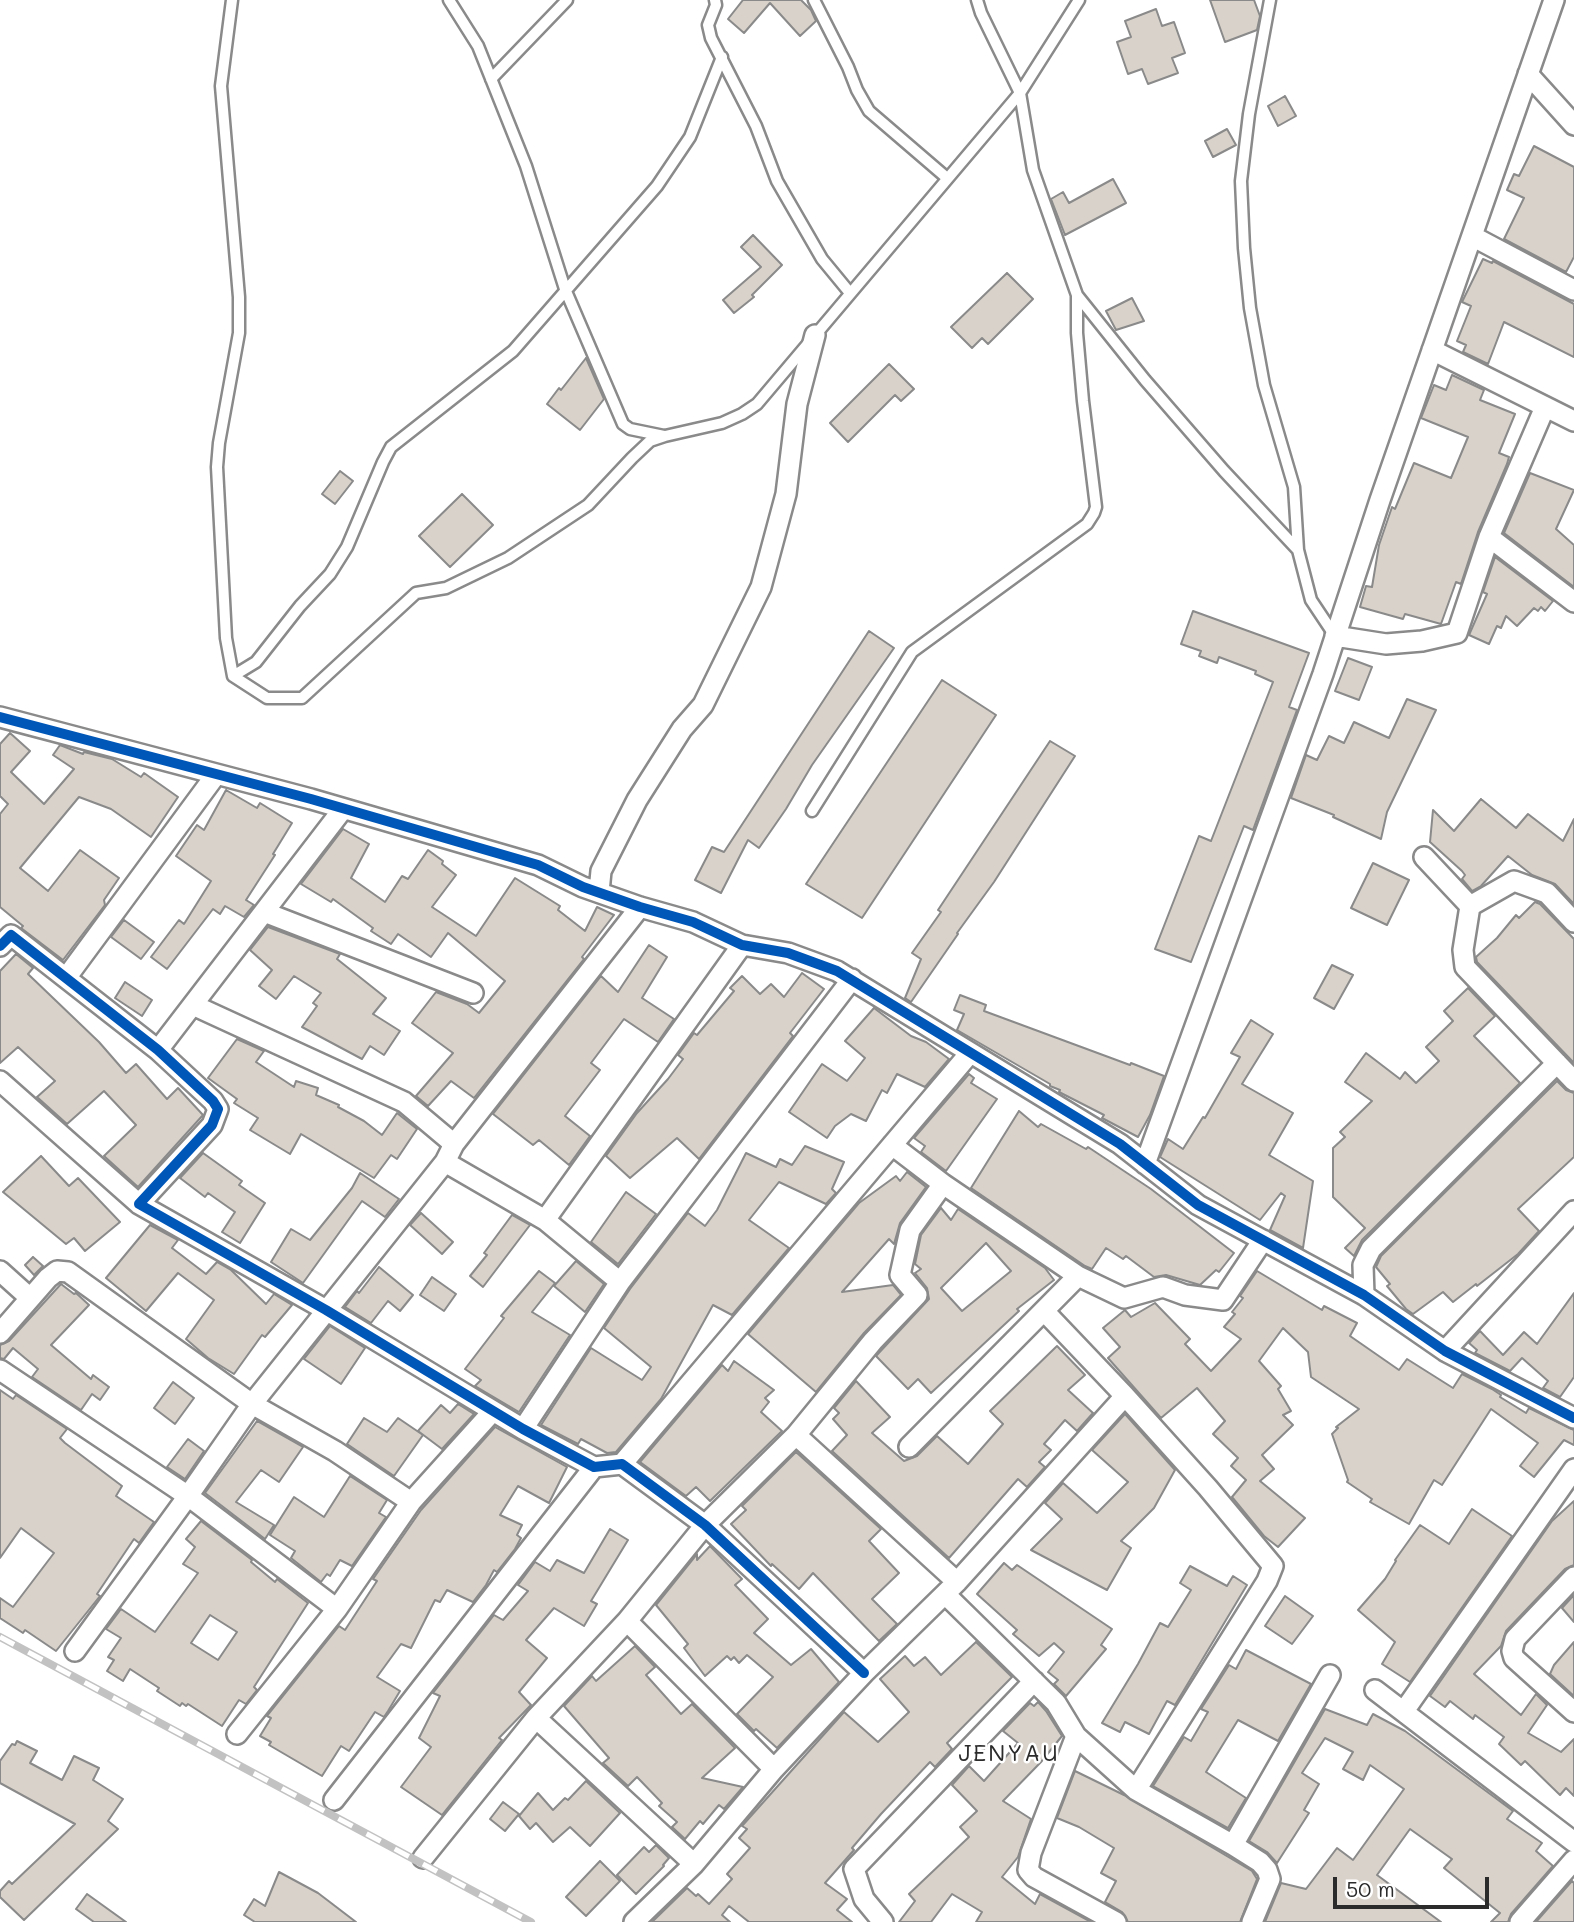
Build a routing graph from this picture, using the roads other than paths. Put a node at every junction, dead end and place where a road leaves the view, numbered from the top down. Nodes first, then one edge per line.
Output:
1 (232, 0) edge
2 (449, 0) edge
3 (567, 0) edge
4 (715, 0) edge
5 (814, 0) edge
6 (977, 0) edge
7 (1079, 0) edge
8 (1270, 0) edge
9 (1554, 0) edge
10 (722, 57) junction
11 (1528, 74) junction
12 (491, 79) junction
13 (1020, 93) junction
14 (1574, 125) edge
15 (947, 178) junction
16 (1472, 236) junction
17 (565, 289) junction
18 (1574, 290) edge
19 (850, 293) junction
20 (1077, 295) junction
21 (815, 335) junction
22 (1432, 350) junction
23 (1545, 407) junction
24 (1574, 421) edge
25 (665, 436) junction
26 (1489, 537) junction
27 (1298, 550) junction
28 (1574, 602) edge
29 (1335, 636) junction
30 (233, 676) junction
31 (0, 717) edge
32 (215, 776) junction
33 (343, 809) junction
34 (811, 811) dead end
35 (1424, 857) dead end
36 (599, 892) junction
37 (1470, 906) junction
38 (640, 907) junction
39 (264, 912) junction
40 (1574, 922) edge
41 (742, 945) junction
42 (0, 946) edge
43 (66, 978) junction
44 (852, 979) junction
45 (473, 993) dead end
46 (192, 1005) junction
47 (158, 1050) junction
48 (970, 1054) junction
49 (1557, 1063) junction
50 (0, 1081) edge
51 (1574, 1081) edge
52 (454, 1144) junction
53 (891, 1145) junction
54 (445, 1162) junction
55 (1145, 1164) junction
56 (943, 1184) junction
57 (139, 1204) junction
58 (1574, 1211) edge
59 (545, 1220) junction
60 (1263, 1240) junction
61 (0, 1271) edge
62 (1078, 1276) junction
63 (620, 1282) junction
64 (1359, 1292) junction
65 (30, 1298) junction
66 (326, 1310) junction
67 (1045, 1312) junction
68 (0, 1333) edge
69 (1445, 1351) junction
70 (0, 1370) edge
71 (1125, 1396) junction
72 (252, 1404) junction
73 (494, 1410) junction
74 (1574, 1418) edge
75 (523, 1429) junction
76 (796, 1435) junction
77 (909, 1447) dead end
78 (622, 1464) junction
79 (594, 1467) junction
80 (1574, 1469) edge
81 (188, 1496) junction
82 (411, 1502) junction
83 (705, 1525) junction
84 (1574, 1577) edge
85 (951, 1588) junction
86 (337, 1609) junction
87 (627, 1621) junction
88 (75, 1651) dead end
89 (864, 1673) junction
90 (1330, 1675) dead end
91 (1034, 1681) junction
92 (1375, 1690) dead end
93 (1404, 1711) junction
94 (1574, 1712) edge
95 (536, 1718) junction
96 (237, 1734) dead end
97 (1076, 1737) junction
98 (774, 1769) junction
99 (1136, 1790) junction
100 (334, 1800) dead end
101 (1574, 1842) edge
102 (1233, 1845) junction
103 (424, 1858) dead end
104 (1574, 1860) edge
105 (694, 1864) junction
106 (634, 1922) edge
107 (883, 1922) edge
108 (1116, 1922) edge
109 (1252, 1922) edge
110 (1520, 1922) edge

1 - 30 lane
2 - 12 lane
3 - 12 lane
4 - 10 lane
5 - 15 lane
6 - 13 lane
7 - 13 lane
8 - 27 lane
9 - 11 street
10 - 17 lane
10 - 19 lane
11 - 14 street
11 - 16 street
12 - 17 lane
13 - 15 lane
13 - 20 lane
15 - 19 lane
16 - 18 street
16 - 22 street
17 - 25 lane
17 - 30 lane
19 - 21 lane
20 - 27 lane
20 - 34 lane
21 - 25 lane
21 - 36 street
22 - 23 street
22 - 29 street
23 - 24 street
23 - 26 street
25 - 30 lane
26 - 28 street
26 - 29 street
27 - 29 lane
29 - 55 street
31 - 32 street
32 - 33 street
32 - 43 street
33 - 36 street
33 - 39 street
35 - 37 street
36 - 38 street
37 - 40 street
37 - 49 street
38 - 41 street
38 - 52 street
39 - 45 street
39 - 46 street
41 - 44 street
41 - 59 street
42 - 43 street
43 - 47 street
44 - 48 street
44 - 63 street
46 - 47 street
46 - 52 street
47 - 57 street
48 - 53 street
48 - 55 street
49 - 51 street
49 - 64 street
50 - 57 street
52 - 54 street
53 - 56 street
53 - 78 street
54 - 59 street
54 - 66 street
55 - 60 street
56 - 62 street
56 - 76 street
57 - 66 street
58 - 69 street
59 - 63 street
60 - 62 street
60 - 64 street
61 - 65 street
62 - 67 street
63 - 75 street
64 - 69 street
65 - 68 street
65 - 72 street
66 - 72 street
66 - 73 street
67 - 71 street
67 - 77 street
69 - 74 street
70 - 81 street
71 - 85 street
71 - 99 street
72 - 81 street
72 - 82 street
73 - 75 street
73 - 82 street
75 - 79 street
76 - 83 street
76 - 85 street
78 - 79 street
78 - 83 street
79 - 100 street
80 - 93 street
81 - 86 street
81 - 88 street
82 - 86 street
83 - 87 street
83 - 89 street
84 - 94 street
85 - 89 street
85 - 91 street
86 - 96 street
87 - 95 street
87 - 98 street
89 - 98 street
90 - 102 street
91 - 97 street
91 - 107 street
92 - 93 street
93 - 101 street
95 - 103 street
95 - 105 street
97 - 99 street
97 - 108 street
98 - 105 street
99 - 102 street
102 - 109 street
104 - 110 street
105 - 106 street

